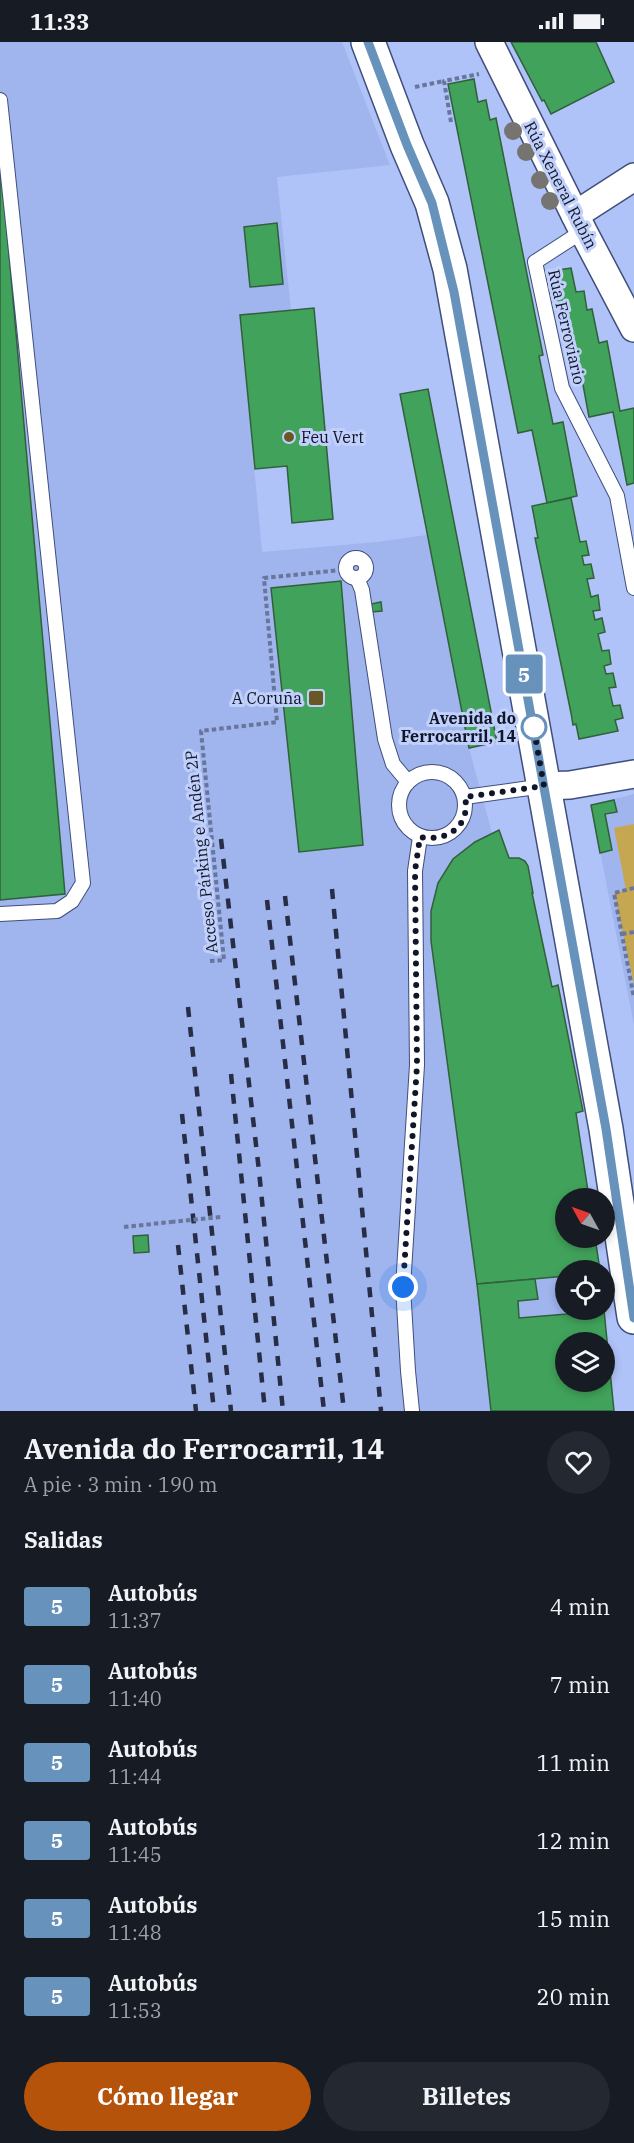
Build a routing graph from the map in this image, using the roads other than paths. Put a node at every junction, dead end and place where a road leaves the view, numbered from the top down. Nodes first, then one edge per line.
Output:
1 (368, 42) edge
2 (489, 42) edge
3 (0, 100) edge
4 (634, 177) edge
5 (579, 223) junction
6 (634, 328) edge
7 (352, 574) road end
8 (634, 588) edge
9 (634, 774) edge
10 (408, 782) junction
11 (544, 786) junction
12 (465, 797) junction
13 (420, 837) junction
14 (0, 914) edge
15 (632, 1278) edge
16 (634, 1317) edge
17 (412, 1411) edge

1 - 11 street
2 - 5 street, Rúa Xeneral Rubín
3 - 14 lane
4 - 5 street
5 - 6 street, Rúa Xeneral Rubín
5 - 8 lane, Rúa Ferroviario
7 - 10 lane
9 - 11 street
10 - 12 lane
10 - 13 lane
11 - 12 lane
11 - 15 street
12 - 13 lane
13 - 17 lane
15 - 16 street

